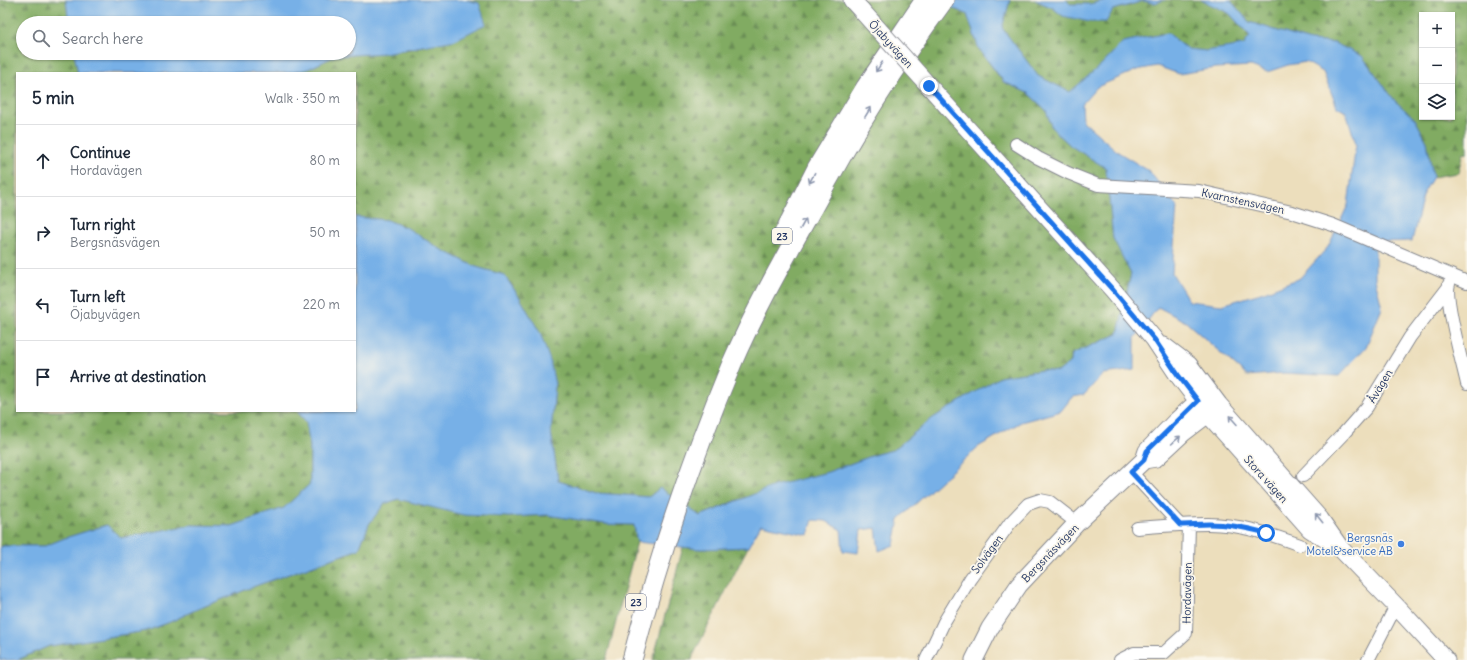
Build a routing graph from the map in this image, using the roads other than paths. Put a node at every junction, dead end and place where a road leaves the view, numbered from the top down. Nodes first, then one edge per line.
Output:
1 (936, 2) edge
2 (857, 5) edge
3 (1016, 144) dead end
4 (1452, 276) junction
5 (1467, 282) edge
6 (1447, 289) junction
7 (1467, 384) edge
8 (1209, 403) junction
9 (1131, 472) junction
10 (1303, 476) dead end
11 (1077, 524) junction
12 (1184, 525) junction
13 (1137, 528) dead end
14 (659, 545) junction
15 (1300, 545) dead end
16 (1396, 606) junction
17 (620, 660) edge
18 (632, 660) edge
19 (926, 660) edge
20 (974, 660) edge
21 (1120, 660) edge
22 (1368, 660) edge
23 (1446, 660) edge

1 - 14 main road, 23
2 - 8 street, Öjabyvägen, bridge
3 - 4 street, Kvarnstensvägen
4 - 5 street, Kvarnstensvägen
4 - 6 street
6 - 7 street
6 - 10 street, Åvägen
8 - 9 street, Bergsnäsvägen
8 - 16 street, Stora vägen
9 - 11 street, Bergsnäsvägen
9 - 12 street
11 - 19 street, Solvägen
11 - 20 street, Bergsnäsvägen
12 - 13 street
12 - 15 street
12 - 21 street, Hordavägen
14 - 17 main road, 23
14 - 18 main road, 23
16 - 22 street
16 - 23 street, Stora vägen

